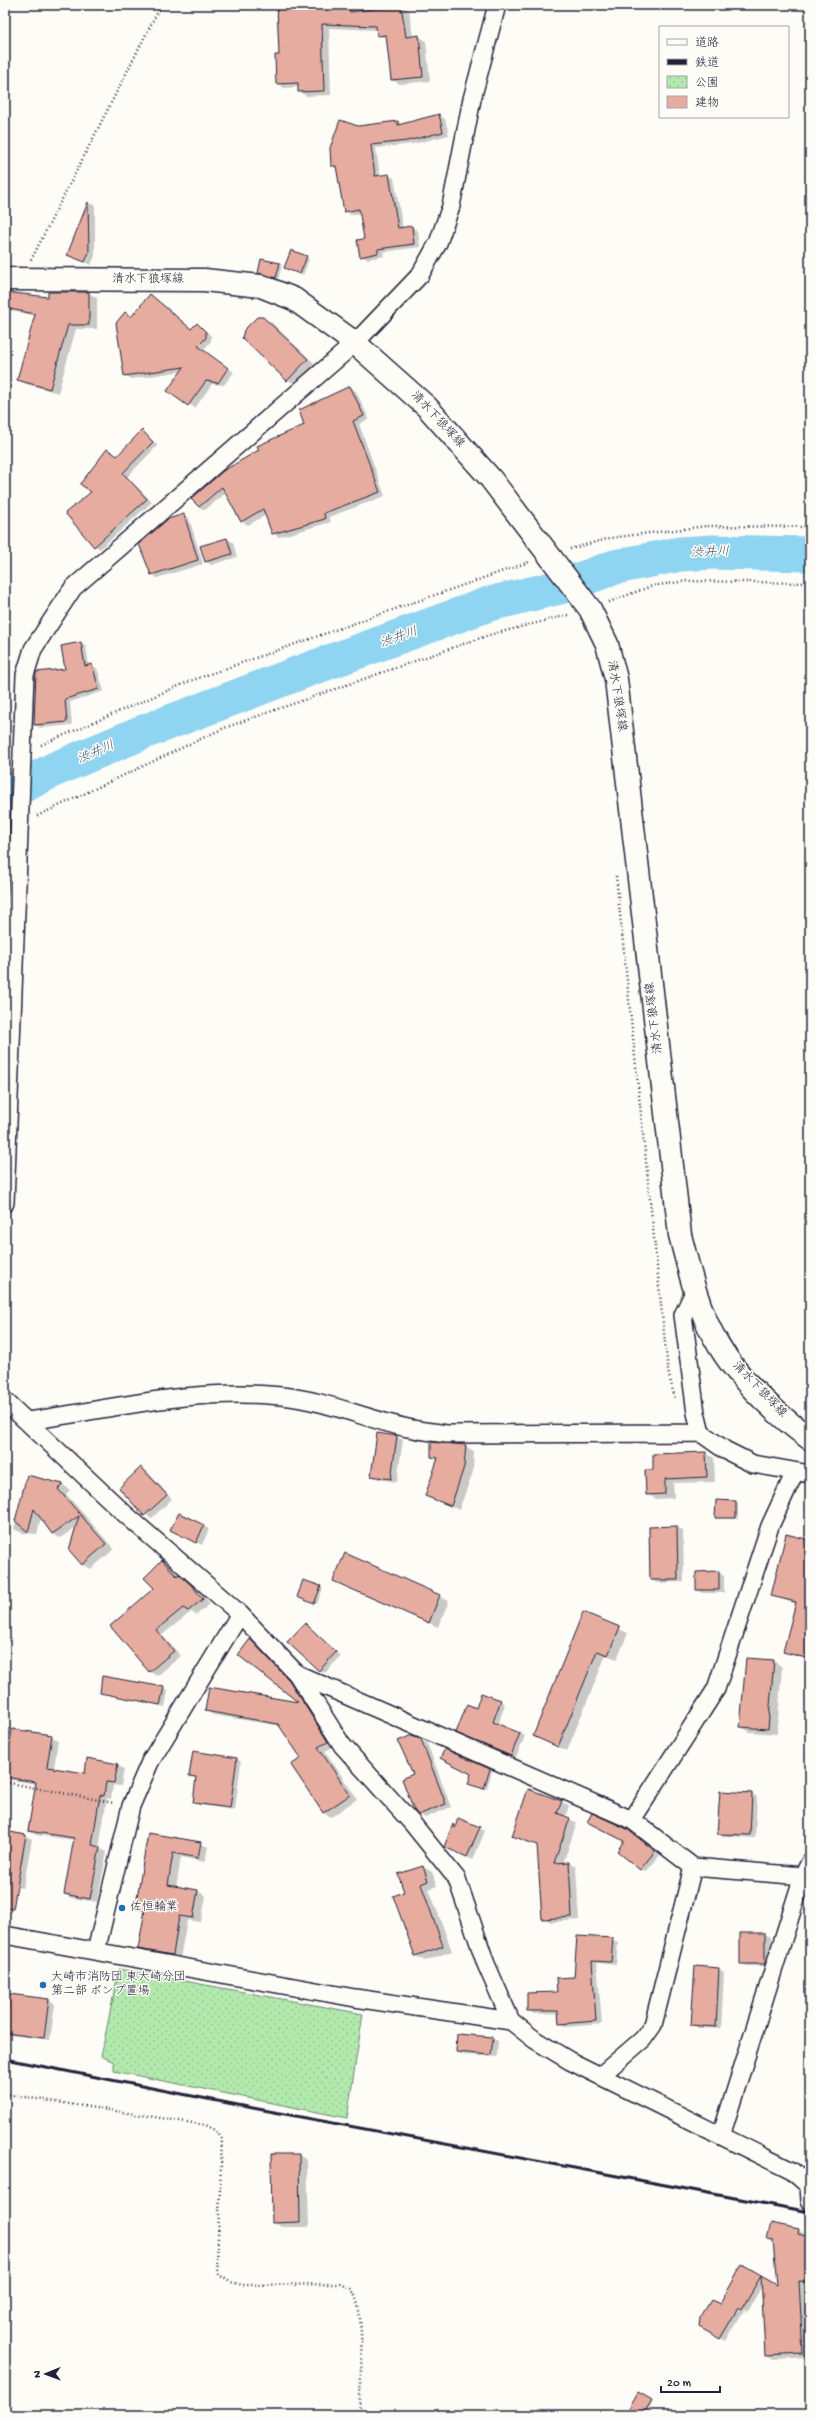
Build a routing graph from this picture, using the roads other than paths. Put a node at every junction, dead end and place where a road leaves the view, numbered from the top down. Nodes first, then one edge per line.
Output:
1 (497, 5) edge
2 (15, 279) edge
3 (355, 343) junction
4 (5, 1203) edge
5 (695, 1290) junction
6 (5, 1401) edge
7 (28, 1421) junction
8 (701, 1433) junction
9 (810, 1439) edge
10 (802, 1473) edge
11 (240, 1614) junction
12 (297, 1674) junction
13 (632, 1820) junction
14 (693, 1867) junction
15 (806, 1869) edge
16 (5, 1935) edge
17 (96, 1952) junction
18 (511, 2021) junction
19 (600, 2076) junction
20 (721, 2136) junction
21 (810, 2202) edge

1 - 3 street
2 - 3 main road, 清水下狼塚線
3 - 4 street
3 - 5 main road, 清水下狼塚線
5 - 8 street
5 - 9 main road, 清水下狼塚線
6 - 7 street
7 - 8 street
7 - 11 street
8 - 10 street
10 - 13 street
11 - 12 street
11 - 17 street
12 - 13 street
12 - 18 street
13 - 14 street
14 - 15 street
14 - 19 street
15 - 20 street
16 - 17 street
17 - 18 street
18 - 19 street
19 - 20 street
20 - 21 street

